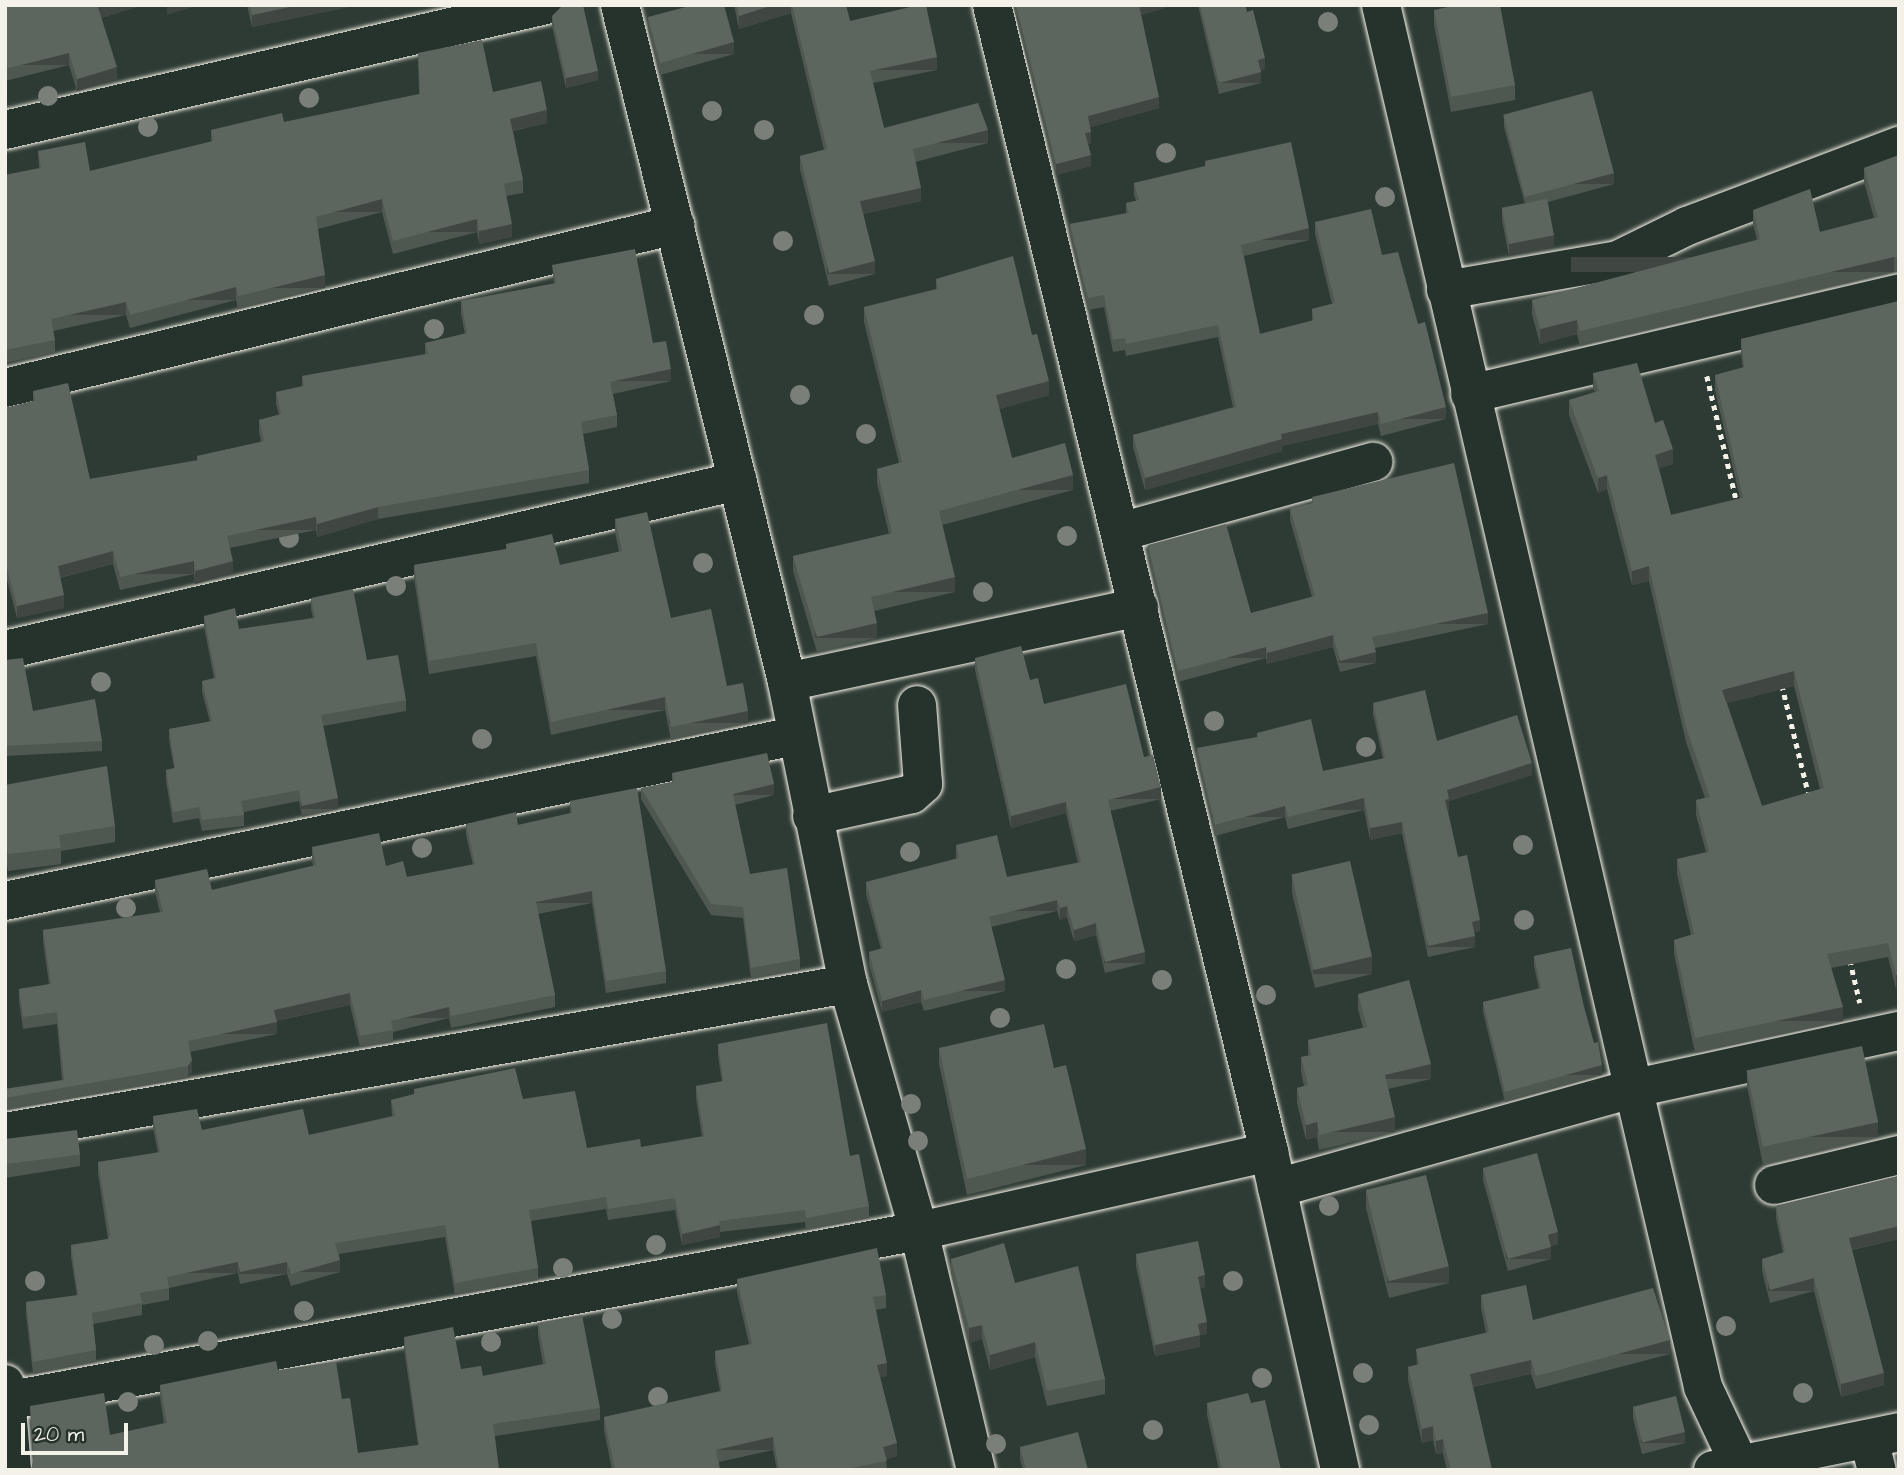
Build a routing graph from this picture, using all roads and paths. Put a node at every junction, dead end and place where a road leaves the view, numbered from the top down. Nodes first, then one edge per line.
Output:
1 (546, 5) edge
2 (620, 5) edge
3 (992, 5) edge
4 (1381, 5) edge
5 (5, 130) edge
6 (1899, 146) edge
7 (675, 225) junction
8 (1446, 290) junction
9 (1899, 293) edge
10 (1699, 342) junction
11 (5, 388) edge
12 (1471, 394) junction
13 (1373, 462) dead end
14 (738, 481) junction
15 (1740, 514) edge
16 (1120, 531) junction
17 (1139, 607) junction
18 (5, 650) edge
19 (1779, 675) edge
20 (787, 682) junction
21 (917, 705) dead end
22 (795, 736) junction
23 (1813, 809) edge
24 (812, 816) junction
25 (5, 901) edge
26 (1849, 957) edge
27 (848, 984) junction
28 (1884, 1034) edge
29 (1635, 1088) junction
30 (5, 1132) edge
31 (1899, 1155) edge
32 (1273, 1170) junction
33 (1774, 1185) dead end
34 (919, 1231) junction
35 (5, 1384) edge
36 (6, 1401) edge
37 (1882, 1447) edge
38 (1732, 1468) edge
39 (12, 1470) edge
40 (976, 1470) edge
41 (1340, 1470) edge

1 - 5 street
2 - 7 street
3 - 16 street
4 - 8 street
6 - 8 street
7 - 11 street
7 - 14 street
8 - 12 street
9 - 10 street
10 - 12 street
10 - 15 path
12 - 29 street
13 - 16 street
14 - 18 street
14 - 20 street
16 - 17 street
17 - 20 street
17 - 32 street
19 - 23 path
20 - 22 street
21 - 24 street
22 - 24 street
22 - 25 street
24 - 27 street
26 - 28 path
27 - 30 street
27 - 34 street
28 - 29 street
29 - 32 street
29 - 38 street
31 - 33 street
32 - 34 street
32 - 41 street
34 - 36 street
34 - 40 street
35 - 36 street
36 - 39 street
37 - 38 street

